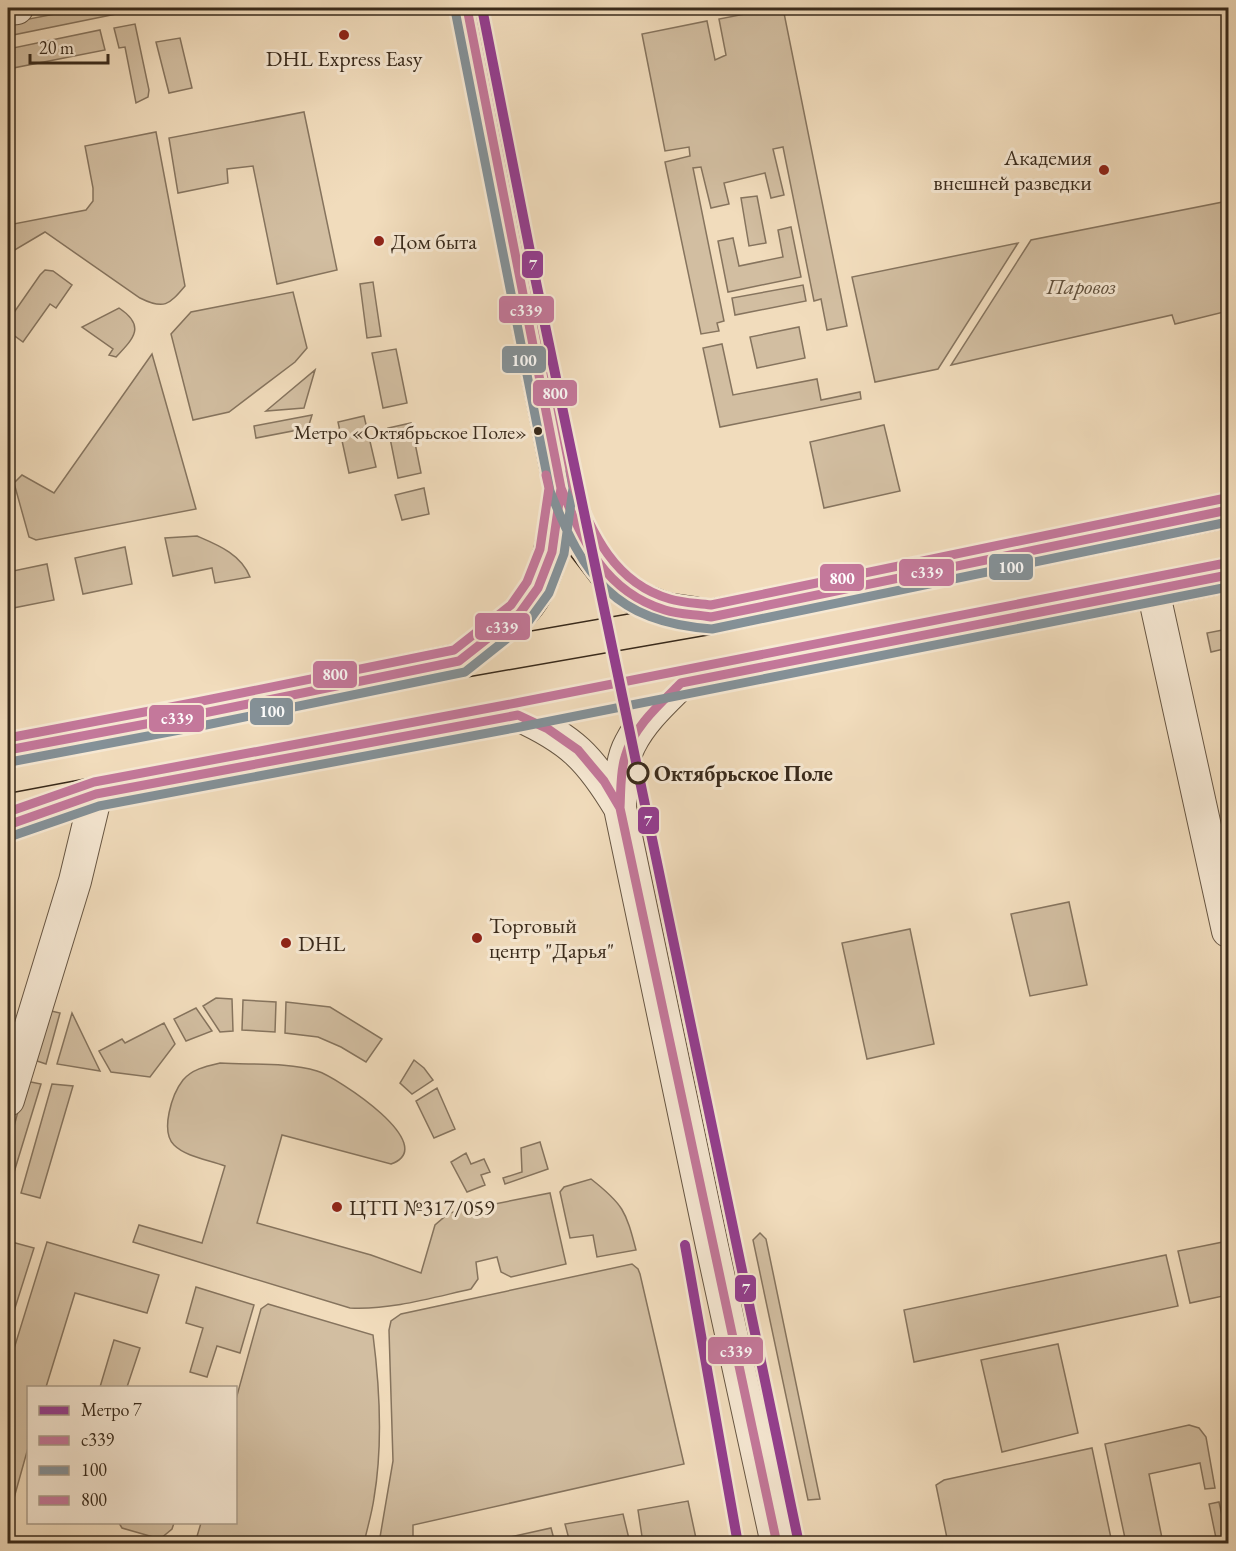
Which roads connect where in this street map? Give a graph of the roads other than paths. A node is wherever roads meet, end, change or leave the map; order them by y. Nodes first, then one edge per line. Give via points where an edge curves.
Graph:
1 (17, 8) edge
2 (467, 8) edge
3 (8, 9) edge
4 (561, 488) junction
5 (1228, 510) edge
6 (1228, 575) edge
7 (1153, 590) junction
8 (711, 616) junction
9 (459, 661) junction
10 (681, 683) junction
11 (518, 715) junction
12 (8, 750) edge
13 (96, 794) junction
14 (620, 808) junction
15 (8, 811) edge
16 (8, 825) edge
17 (1228, 931) edge
18 (8, 1100) edge
19 (777, 1544) edge

1 - 3 street
2 - 4 main road
4 - 8 main road via 585,546 609,577 638,599 666,610
4 - 9 main road via 552,552 538,588 520,613
5 - 8 main road
6 - 7 main road
7 - 10 main road
7 - 17 street
8 - 9 main road
9 - 12 main road
10 - 11 main road
10 - 14 street via 650,715 629,745 621,778
11 - 13 main road
11 - 14 street via 548,729 578,750
13 - 15 main road
13 - 16 street
13 - 18 street via 75,881
14 - 19 street

